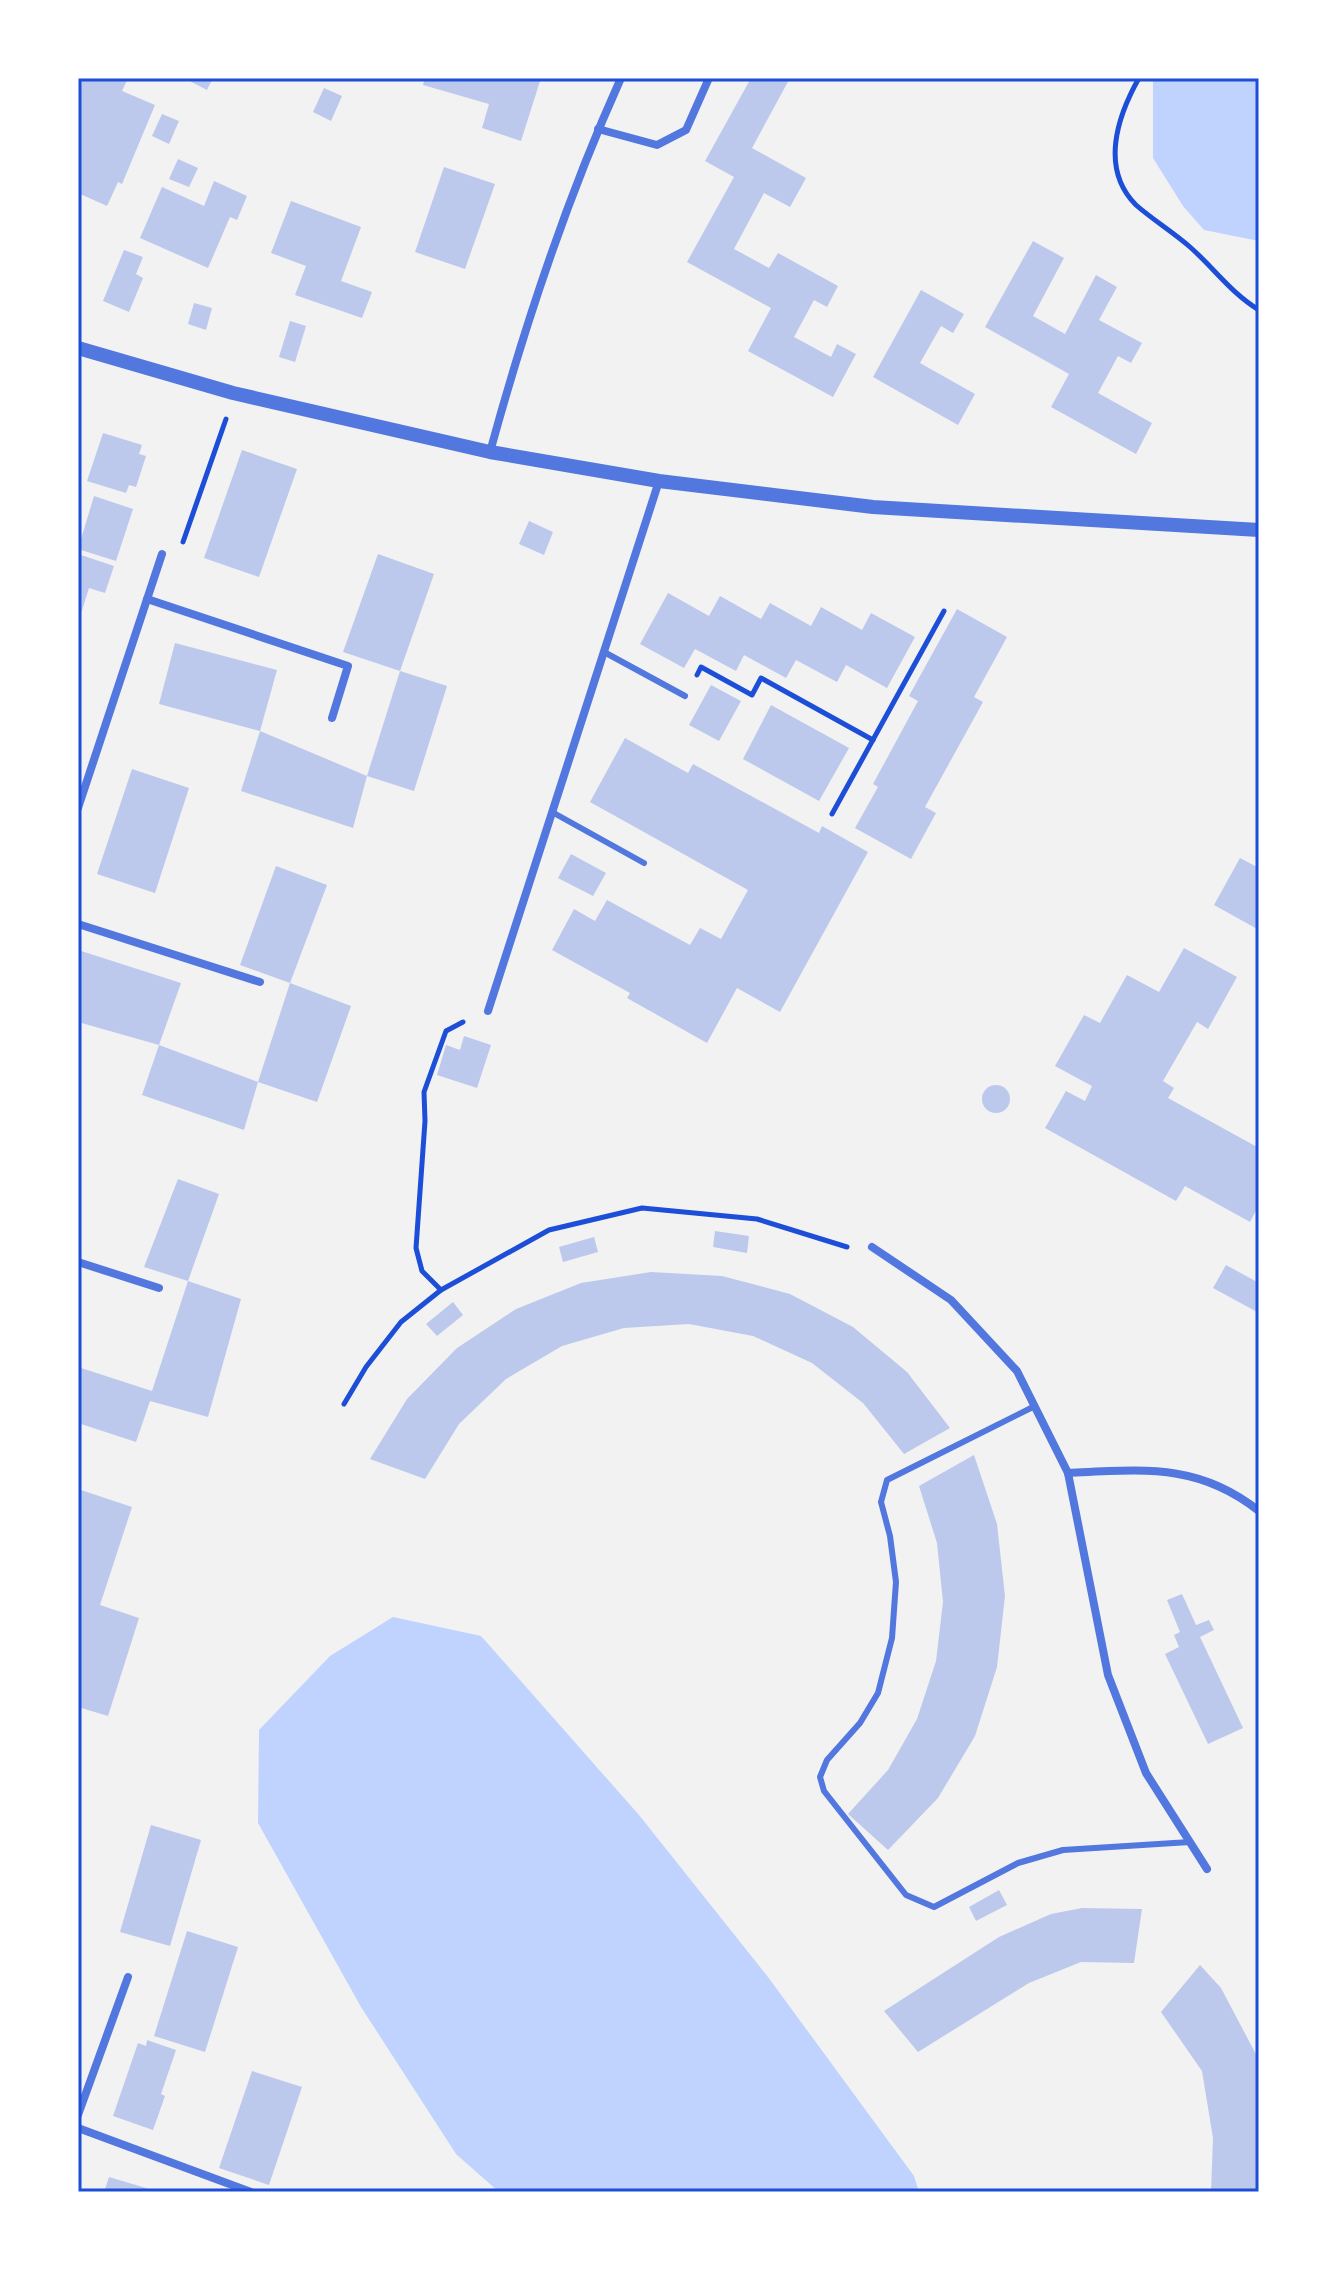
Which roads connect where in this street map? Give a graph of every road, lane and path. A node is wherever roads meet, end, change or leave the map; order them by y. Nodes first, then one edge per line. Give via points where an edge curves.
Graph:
1 (621, 78) edge
2 (709, 78) edge
3 (1139, 78) edge
4 (598, 129) junction
5 (1259, 310) edge
6 (78, 348) edge
7 (233, 393) junction
8 (490, 452) junction
9 (659, 481) junction
10 (1259, 530) edge
11 (162, 554) joint
12 (147, 599) junction
13 (944, 611) dead end
14 (604, 652) junction
15 (685, 696) joint
16 (332, 718) dead end
17 (873, 740) junction
18 (78, 808) edge
19 (552, 812) junction
20 (832, 814) dead end
21 (644, 863) dead end
22 (78, 924) edge
23 (260, 982) dead end
24 (488, 1011) joint
25 (872, 1247) joint
26 (78, 1262) edge
27 (159, 1288) dead end
28 (441, 1290) junction
29 (344, 1404) dead end
30 (1035, 1406) junction
31 (1068, 1473) junction
32 (1259, 1511) edge
33 (1190, 1842) junction
34 (1207, 1869) dead end
35 (128, 1977) dead end
36 (78, 2115) edge
37 (78, 2128) edge
38 (251, 2192) edge

1 - 4 street
2 - 4 street via 686,130 657,145
3 - 5 path via 1116,134 1120,184 1135,203
4 - 8 street via 529,317
6 - 7 street
7 - 8 street
7 - 11 path via 182,545
8 - 9 street
9 - 10 street via 873,507
9 - 14 street
11 - 12 street
12 - 16 street via 348,666
12 - 18 street
13 - 17 path
14 - 15 lane
14 - 19 street
15 - 17 path via 701,667 752,695 761,678
17 - 20 path
19 - 21 lane
19 - 24 street
22 - 23 street
24 - 28 path via 446,1031 424,1092 416,1248 422,1271
25 - 28 path via 848,1247 757,1219 642,1208 549,1230
25 - 30 street via 951,1300 1017,1371
26 - 27 street
28 - 29 path via 401,1322
30 - 31 street
30 - 33 lane via 887,1480 881,1502 896,1582 892,1638 878,1693 827,1760 820,1777 824,1791 906,1895 934,1907 1018,1863 1063,1850
31 - 32 street via 1141,1470 1189,1475 1239,1495
31 - 33 street via 1108,1675 1146,1773
33 - 34 street
35 - 36 street
37 - 38 street

